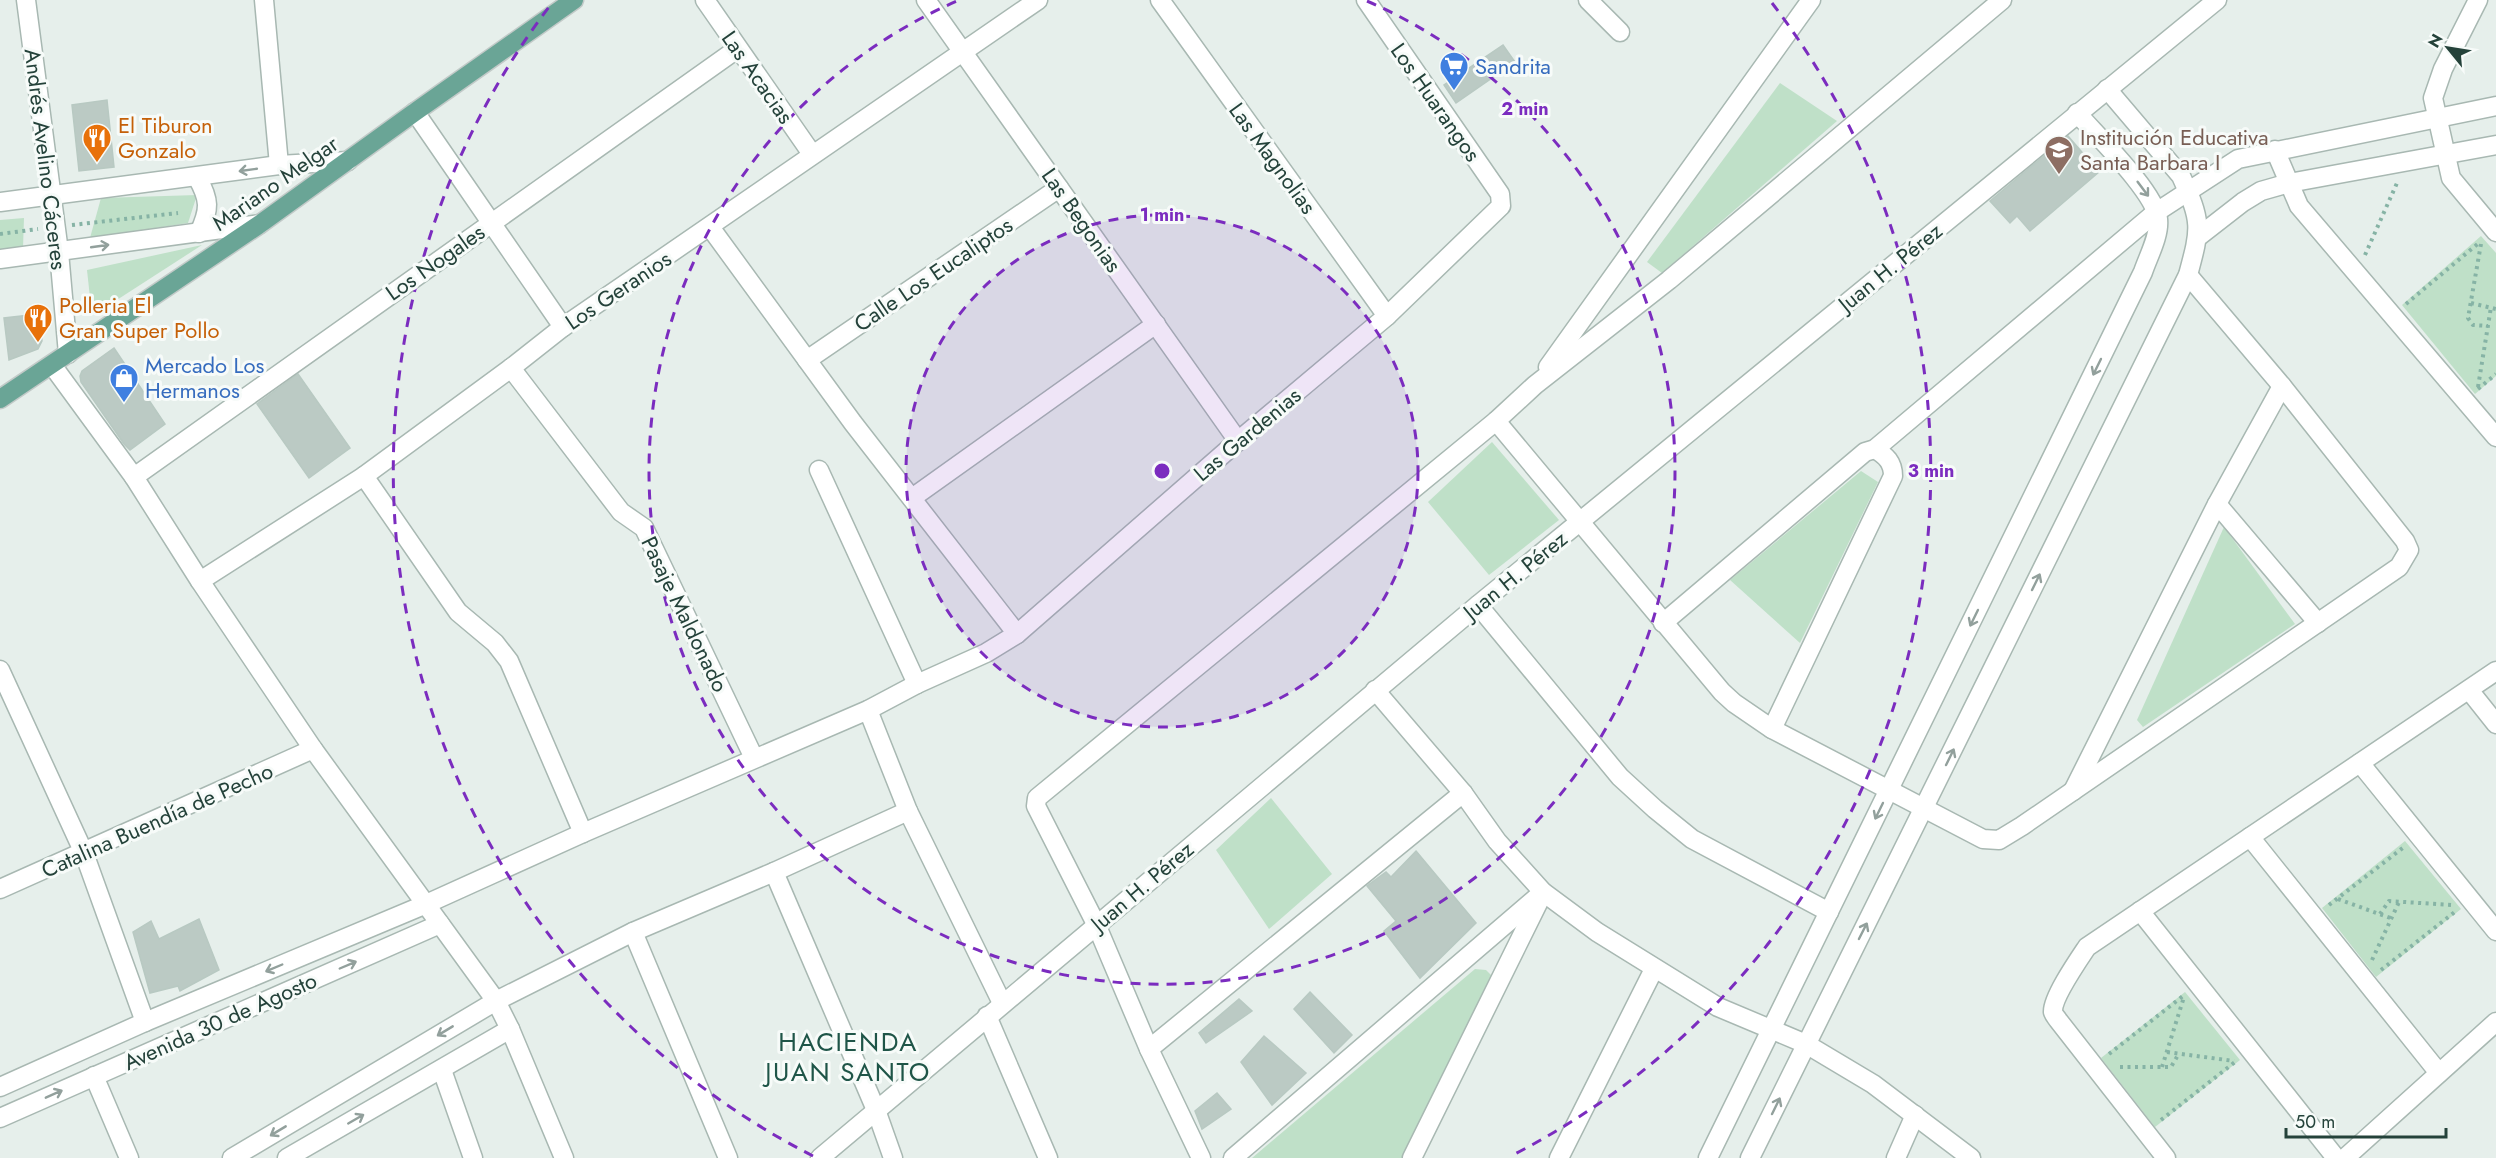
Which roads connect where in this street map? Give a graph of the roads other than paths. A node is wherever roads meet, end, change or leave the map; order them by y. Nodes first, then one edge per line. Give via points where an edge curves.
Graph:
1 (26, 0) edge
2 (264, 0) edge
3 (574, 0) edge
4 (705, 0) edge
5 (926, 0) edge
6 (1038, 0) edge
7 (1160, 0) edge
8 (1366, 0) edge
9 (1588, 0) edge
10 (1810, 0) edge
11 (2002, 0) edge
12 (2217, 0) edge
13 (2478, 0) edge
14 (1620, 32) dead end
15 (737, 49) junction
16 (963, 52) junction
17 (2107, 89) junction
18 (2496, 106) edge
19 (415, 112) junction
20 (2077, 113) junction
21 (2437, 117) junction
22 (2496, 145) edge
23 (2275, 150) junction
24 (812, 154) junction
25 (2445, 155) junction
26 (348, 161) junction
27 (279, 165) junction
28 (197, 177) junction
29 (2289, 183) junction
30 (1059, 188) junction
31 (2189, 192) junction
32 (51, 194) junction
33 (0, 202) edge
34 (1501, 206) joint
35 (2156, 213) junction
36 (490, 223) junction
37 (260, 224) junction
38 (710, 227) junction
39 (2496, 232) edge
40 (199, 233) junction
41 (2199, 237) junction
42 (59, 252) junction
43 (0, 259) edge
44 (2188, 275) junction
45 (1387, 316) junction
46 (1156, 324) junction
47 (563, 327) junction
48 (68, 354) junction
49 (807, 360) junction
50 (52, 365) junction
51 (511, 368) junction
52 (1535, 385) junction
53 (2282, 386) junction
54 (0, 399) edge
55 (1496, 421) junction
56 (2496, 437) edge
57 (1238, 441) junction
58 (1875, 449) junction
59 (819, 470) dead end
60 (364, 476) junction
61 (134, 477) junction
62 (912, 498) junction
63 (2217, 504) junction
64 (1580, 522) junction
65 (200, 581) junction
66 (1478, 605) junction
67 (1663, 622) junction
68 (2318, 623) junction
69 (1017, 634) junction
70 (0, 670) edge
71 (2496, 671) edge
72 (917, 684) junction
73 (4, 690) edge
74 (1376, 690) junction
75 (2469, 690) junction
76 (868, 710) junction
77 (2496, 724) edge
78 (1772, 729) junction
79 (313, 749) junction
80 (754, 758) junction
81 (2360, 763) junction
82 (1889, 790) junction
83 (2072, 792) junction
84 (1463, 793) junction
85 (1924, 808) junction
86 (908, 811) junction
87 (583, 833) junction
88 (2250, 837) junction
89 (84, 853) junction
90 (774, 872) junction
91 (0, 889) edge
92 (1543, 892) junction
93 (424, 904) junction
94 (2140, 911) junction
95 (1829, 912) junction
96 (440, 924) junction
97 (1096, 924) junction
98 (2496, 931) edge
99 (633, 932) junction
100 (1654, 969) junction
101 (495, 1001) junction
102 (1002, 1003) junction
103 (987, 1016) junction
104 (145, 1022) junction
105 (2496, 1022) edge
106 (510, 1029) junction
107 (1772, 1030) junction
108 (1806, 1044) junction
109 (1149, 1049) junction
110 (442, 1070) junction
111 (2439, 1073) junction
112 (94, 1076) junction
113 (0, 1087) edge
114 (876, 1110) junction
115 (1915, 1115) junction
116 (0, 1118) edge
117 (314, 1151) edge
118 (129, 1158) edge
119 (232, 1158) edge
120 (287, 1158) edge
121 (473, 1158) edge
122 (564, 1158) edge
123 (728, 1158) edge
124 (820, 1158) edge
125 (893, 1158) edge
126 (1048, 1158) edge
127 (1201, 1158) edge
128 (1233, 1158) edge
129 (1412, 1158) edge
130 (1559, 1158) edge
131 (1708, 1158) edge
132 (1750, 1158) edge
133 (1896, 1158) edge
134 (1971, 1158) edge
135 (2166, 1158) edge
136 (2336, 1158) edge
137 (2345, 1158) edge

1 - 32 street, Andrés Avelino Cáceres
2 - 27 street
3 - 19 main road, Mariano Melgar
4 - 15 street, Las Acacias
5 - 16 street, Las Begonias
6 - 16 street, Los Geranios
7 - 45 street, Las Magnolias
8 - 34 street, Los Huarangos via 1500,194
9 - 14 street
10 - 52 street
11 - 52 street via 1669,280
12 - 17 street, Juan H. Pérez
13 - 21 street via 2443,69 2433,98
15 - 24 street, Las Acacias
15 - 36 street, Los Nogales
16 - 24 street, Los Geranios
16 - 30 street, Las Begonias
17 - 20 street, Juan H. Pérez
17 - 31 street via 2181,176
18 - 21 street
19 - 26 main road, Mariano Melgar
19 - 36 street
20 -> 35 street via 2147,193
20 - 64 street, Juan H. Pérez
21 - 23 street
21 - 25 street
22 - 25 street
23 - 29 street
23 - 31 street via 2238,159
24 - 38 street, Los Geranios
25 - 29 street
25 - 39 street via 2451,177
26 - 27 street
26 - 37 main road, Mariano Melgar
27 -> 28 street
28 - 32 street
28 - 40 street via 208,210
29 - 41 street via 2261,191
29 - 56 street via 2300,206
30 - 46 street, Las Begonias
30 - 49 street, Calle Los Eucaliptos
31 - 35 street
31 - 41 street via 2197,212
32 - 33 street
32 - 42 street, Andrés Avelino Cáceres
34 - 45 street, Las Gardenias
35 - 58 street
35 -> 82 street via 2155,239 2143,272
36 - 47 street
36 - 61 street, Los Nogales
37 - 40 street
37 - 48 main road, Mariano Melgar
38 - 47 street, Los Geranios
38 - 49 street
42 -> 40 street
41 - 44 street
42 - 43 street
42 - 48 street, Andrés Avelino Cáceres
44 - 53 street
85 -> 44 street
45 - 57 street, Las Gardenias
46 - 57 street, Las Begonias
46 - 62 street
47 - 51 street, Los Geranios
48 - 50 main road, Mariano Melgar
49 - 62 street
50 - 54 main road, Mariano Melgar
50 - 61 street
51 - 60 street, Los Geranios
51 - 80 street, Pasaje Maldonado via 621,512 644,528
52 - 55 street
53 - 63 street
53 - 68 street via 2409,550 2399,567
55 - 64 street
55 - 97 street via 1037,798 1036,806
57 - 69 street, Las Gardenias
58 - 67 street via 1865,452
58 - 78 street via 1893,466 1893,476
59 - 72 street
60 - 65 street, Los Geranios
60 - 87 street via 458,612 495,643 509,661
61 - 65 street
62 - 69 street
63 - 68 street
63 - 83 street
64 - 66 street, Juan H. Pérez
64 - 67 street
65 - 79 street
66 - 74 street, Juan H. Pérez
66 - 95 street via 1620,777 1655,809 1692,839
67 - 78 street via 1722,692
68 - 83 street
69 - 72 street, Las Gardenias via 986,653
70 - 73 street
71 - 75 street
72 - 76 street, Las Gardenias
73 - 89 street
74 - 84 street
74 - 97 street, Juan H. Pérez
75 - 77 street
75 - 81 street
76 - 80 street, Las Gardenias
76 - 86 street
78 - 82 street
79 - 89 street, Catalina Buendía de Pecho
79 - 93 street
80 - 87 street, Avenida 30 de Agosto
81 - 88 street
81 - 98 street
82 - 85 street
82 -> 95 street
83 - 85 street via 1999,840 1983,838
84 - 92 street via 1497,841
84 - 109 street
108 -> 85 street
86 - 90 street
86 - 102 street
87 - 93 street, Avenida 30 de Agosto
88 - 94 street
88 - 111 street
89 - 91 street, Catalina Buendía de Pecho
89 - 104 street
90 - 99 street
90 - 114 street
92 - 100 street
92 - 128 street
92 - 129 street
93 - 96 street
93 -> 104 street, Avenida 30 de Agosto
94 - 135 street via 2087,947 2069,973 2053,1012
94 - 136 street
95 - 107 street
96 - 101 street
112 -> 96 street, Avenida 30 de Agosto
97 - 102 street, Juan H. Pérez
97 - 109 street
99 - 101 street
99 - 123 street
100 - 107 street via 1718,1007
100 - 130 street
101 - 106 street
101 -> 119 street
102 - 103 street, Juan H. Pérez
103 - 114 street, Juan H. Pérez
103 - 126 street
104 - 113 street, Avenida 30 de Agosto
105 - 111 street
106 - 110 street
106 - 122 street
107 - 108 street
107 - 131 street
108 - 115 street
132 -> 108 street
109 - 127 street
117 -> 110 street
110 - 121 street
111 - 137 street
116 -> 112 street, Avenida 30 de Agosto
112 - 118 street
114 - 124 street, Juan H. Pérez
114 - 125 street
115 - 133 street
115 - 134 street
117 - 120 street

